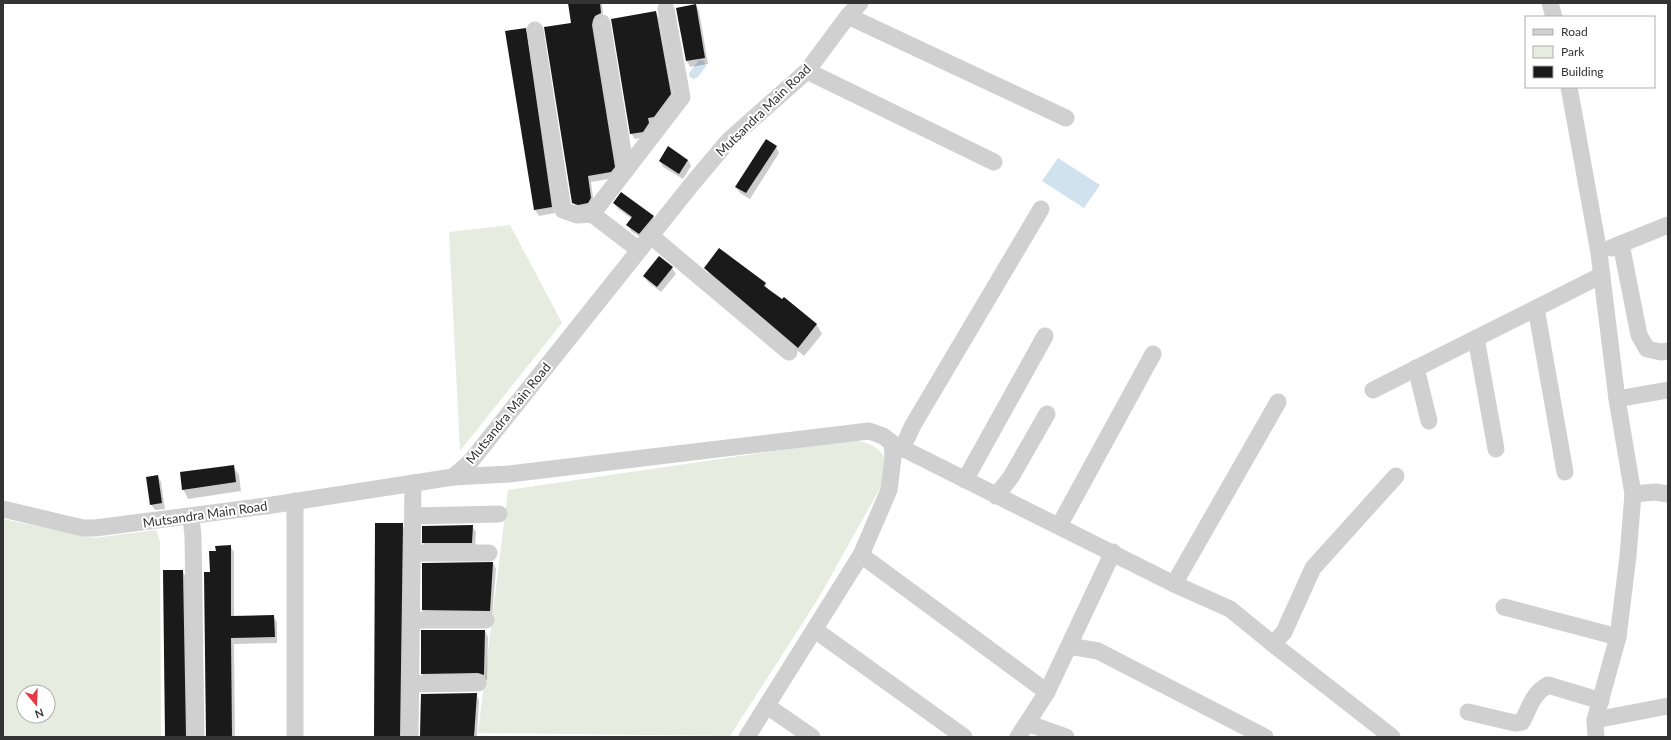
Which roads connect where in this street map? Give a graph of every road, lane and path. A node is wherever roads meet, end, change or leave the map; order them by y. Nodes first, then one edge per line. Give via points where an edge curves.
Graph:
1 (860, 3) edge
2 (1550, 3) edge
3 (666, 9) dead end
4 (848, 16) junction
5 (1554, 16) edge
6 (602, 23) dead end
7 (535, 30) dead end
8 (807, 71) junction
9 (1569, 88) edge
10 (1066, 118) dead end
11 (994, 162) dead end
12 (626, 170) junction
13 (1041, 209) dead end
14 (592, 214) junction
15 (1668, 225) edge
16 (651, 236) junction
17 (1621, 244) junction
18 (639, 250) junction
19 (1599, 253) junction
20 (1602, 275) junction
21 (1536, 308) junction
22 (1045, 336) dead end
23 (1476, 338) junction
24 (1668, 351) edge
25 (789, 352) dead end
26 (1153, 354) dead end
27 (1416, 368) junction
28 (1373, 390) dead end
29 (1668, 390) edge
30 (1617, 399) junction
31 (1278, 402) dead end
32 (1047, 414) dead end
33 (1429, 421) dead end
34 (897, 446) junction
35 (1496, 449) dead end
36 (1565, 472) dead end
37 (1396, 476) dead end
38 (453, 477) junction
39 (965, 480) junction
40 (413, 483) junction
41 (1633, 494) junction
42 (1668, 494) edge
43 (996, 496) junction
44 (295, 501) junction
45 (3, 509) edge
46 (499, 514) dead end
47 (413, 516) junction
48 (191, 517) junction
49 (1058, 526) junction
50 (1113, 552) junction
51 (412, 553) junction
52 (489, 553) dead end
53 (861, 555) junction
54 (1174, 584) junction
55 (1504, 607) dead end
56 (411, 620) junction
57 (486, 620) dead end
58 (815, 630) junction
59 (1618, 638) junction
60 (1273, 644) junction
61 (1069, 646) junction
62 (478, 683) dead end
63 (410, 684) junction
64 (1047, 692) junction
65 (1601, 701) junction
66 (767, 706) junction
67 (1668, 706) edge
68 (1468, 712) dead end
69 (1595, 720) junction
70 (1022, 730) edge
71 (196, 737) edge
72 (295, 737) edge
73 (410, 737) edge
74 (747, 737) edge
75 (812, 737) edge
76 (964, 737) edge
77 (1066, 737) edge
78 (1265, 737) edge
79 (1392, 737) edge
80 (1596, 737) edge

1 - 4 street, Mutsandra Main Road
2 - 5 street
3 - 12 street via 682,97
4 - 8 street, Mutsandra Main Road
4 - 10 street
6 - 12 street
7 - 14 street via 563,210 577,215
8 - 11 street
8 - 16 street, Mutsandra Main Road via 729,140
9 - 19 street
12 - 14 street
13 - 34 street via 913,425
14 - 18 street
15 - 17 street
16 - 18 street, Mutsandra Main Road
16 - 25 street
17 - 19 street
17 - 24 street via 1639,335 1647,349
18 - 38 street, Mutsandra Main Road via 471,461
19 - 20 street
20 - 21 street
20 - 30 street
21 - 23 street
21 - 36 street
22 - 39 street
23 - 27 street
23 - 35 street
26 - 49 street
27 - 28 street
27 - 33 street
29 - 30 street
30 - 41 street
31 - 54 street
32 - 43 street via 1011,477
34 - 38 street via 883,436 869,431 509,474
34 - 39 street
34 - 53 street via 889,490
37 - 60 street via 1313,568 1284,632
38 - 40 street, Mutsandra Main Road
39 - 43 street
40 - 44 street, Mutsandra Main Road
40 - 47 street
41 - 42 street
41 - 59 street
43 - 49 street
44 - 48 street, Mutsandra Main Road
44 - 72 street
45 - 48 street, Mutsandra Main Road via 83,528
46 - 47 street
47 - 51 street
48 - 71 street
49 - 50 street
50 - 54 street
50 - 61 street
51 - 52 street
51 - 56 street
53 - 58 street
53 - 64 street
54 - 60 street via 1230,609
55 - 59 street
56 - 57 street
56 - 63 street
58 - 66 street
58 - 76 street
59 - 65 street
60 - 79 street
61 - 64 street
61 - 78 street via 1098,652
62 - 63 street
63 - 73 street
64 - 70 street
65 - 68 street via 1548,685 1539,690 1522,722 1514,723
65 - 69 street
66 - 74 street
66 - 75 street
67 - 69 street
69 - 80 street
70 - 77 street

